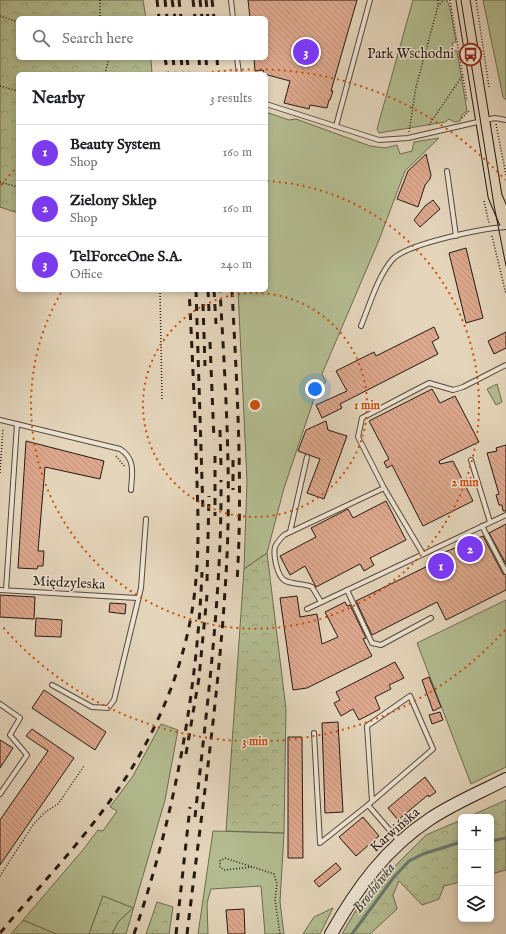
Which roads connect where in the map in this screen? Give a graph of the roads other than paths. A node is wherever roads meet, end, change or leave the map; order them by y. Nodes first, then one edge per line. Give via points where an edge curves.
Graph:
1 (231, 0) edge
2 (370, 0) edge
3 (463, 0) edge
4 (233, 16) edge
5 (237, 60) edge
6 (239, 72) edge
7 (268, 105) edge
8 (506, 120) edge
9 (483, 121) junction
10 (336, 126) junction
11 (447, 171) dead end
12 (506, 222) edge
13 (506, 227) edge
14 (456, 236) junction
15 (361, 326) dead end
16 (506, 367) edge
17 (0, 420) edge
18 (18, 424) junction
19 (307, 457) dead end
20 (471, 460) dead end
21 (384, 488) junction
22 (131, 490) dead end
23 (506, 515) edge
24 (146, 519) dead end
25 (490, 522) junction
26 (482, 526) junction
27 (290, 532) junction
28 (423, 554) junction
29 (506, 572) edge
30 (0, 590) edge
31 (6, 590) junction
32 (347, 590) junction
33 (137, 598) junction
34 (321, 602) junction
35 (307, 609) dead end
36 (431, 618) dead end
37 (52, 685) dead end
38 (0, 704) edge
39 (314, 732) dead end
40 (506, 779) edge
41 (0, 794) edge
42 (370, 803) junction
43 (400, 842) junction
44 (331, 934) edge

1 - 4 lane
2 - 10 lane
3 - 9 main road
5 - 6 lane
7 - 10 lane
8 - 9 lane
9 - 10 lane via 408,138 379,140
9 - 12 main road via 495,196
11 - 14 lane
13 - 14 lane
14 - 15 lane via 408,249 393,259 380,280
16 - 21 lane via 453,390 429,383 362,418 358,437
17 - 18 lane
18 - 22 lane via 126,452 132,460
18 - 31 lane
19 - 27 lane
20 - 25 lane
21 - 27 lane
21 - 28 lane
23 - 25 lane
24 - 33 lane via 143,573
25 - 26 lane
26 - 28 lane
26 - 29 lane
27 - 34 lane via 278,541 275,548 280,574 285,580 312,587
28 - 32 lane
30 - 31 lane, Międzyleska
31 - 33 lane, Międzyleska
32 - 34 lane
32 - 36 lane via 372,643 381,646
33 - 37 lane via 117,693 110,707 92,707
34 - 35 lane
38 - 41 lane via 20,718 10,734 27,754
39 - 42 lane via 320,843
40 - 43 street, Karwińska via 449,807
42 - 42 lane via 433,749 410,696 367,726
42 - 43 lane
43 - 44 street, Karwińska via 359,887

